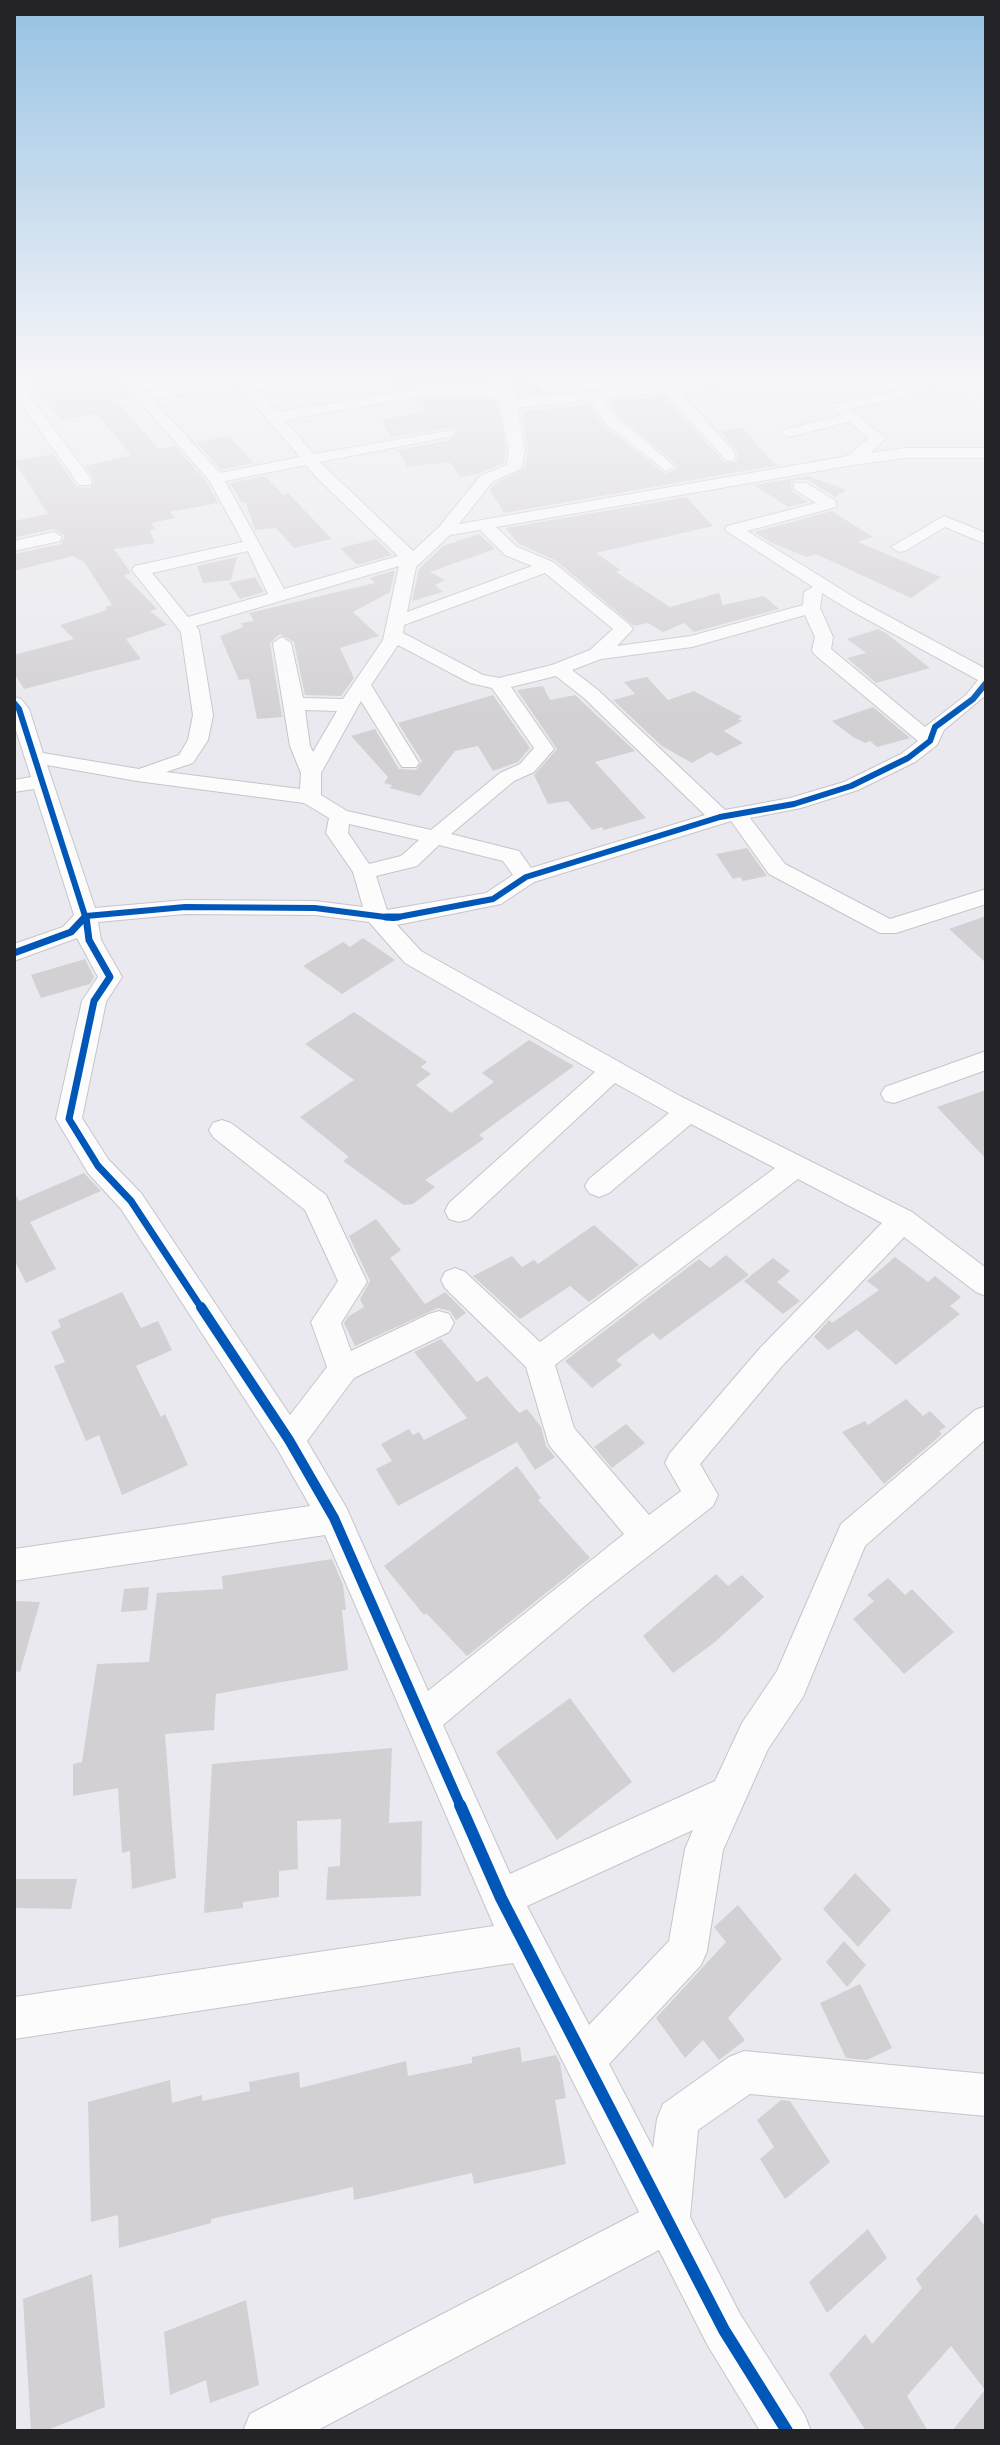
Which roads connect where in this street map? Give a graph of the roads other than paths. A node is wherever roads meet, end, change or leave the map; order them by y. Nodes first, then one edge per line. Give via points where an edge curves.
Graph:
1 (223, 491) edge
2 (344, 491) edge
3 (476, 491) edge
4 (673, 491) edge
5 (808, 491) edge
6 (483, 524) junction
7 (445, 531) junction
8 (54, 537) dead end
9 (986, 539) edge
10 (253, 545) junction
11 (14, 546) edge
12 (899, 547) dead end
13 (128, 551) dead end
14 (414, 556) junction
15 (547, 566) junction
16 (141, 570) junction
17 (814, 581) junction
18 (279, 598) junction
19 (811, 608) junction
20 (183, 624) junction
21 (394, 628) junction
22 (282, 643) dead end
23 (597, 654) junction
24 (559, 669) junction
25 (986, 680) edge
26 (499, 684) junction
27 (361, 685) junction
28 (14, 703) edge
29 (295, 704) junction
30 (350, 705) junction
31 (986, 710) edge
32 (932, 734) junction
33 (34, 757) junction
34 (409, 763) dead end
35 (311, 773) junction
36 (137, 775) junction
37 (42, 781) junction
38 (14, 786) edge
39 (310, 797) junction
40 (340, 816) junction
41 (728, 816) junction
42 (435, 837) junction
43 (364, 872) junction
44 (526, 877) junction
45 (986, 896) edge
46 (86, 916) junction
47 (378, 918) junction
48 (14, 953) edge
49 (986, 1060) edge
50 (612, 1071) junction
51 (894, 1094) dead end
52 (688, 1112) junction
53 (222, 1130) dead end
54 (795, 1167) junction
55 (599, 1186) dead end
56 (459, 1211) dead end
57 (902, 1220) junction
58 (455, 1280) dead end
59 (986, 1284) edge
60 (439, 1323) dead end
61 (539, 1360) junction
62 (343, 1369) junction
63 (986, 1420) edge
64 (289, 1440) junction
65 (334, 1518) junction
66 (647, 1537) junction
67 (14, 1565) edge
68 (422, 1719) junction
69 (727, 1795) junction
70 (501, 1898) junction
71 (523, 1942) junction
72 (14, 2018) edge
73 (585, 2059) junction
74 (986, 2095) edge
75 (667, 2221) junction
76 (267, 2431) edge
77 (787, 2431) edge

1 - 10 street
2 - 14 street
3 - 7 street
4 - 6 street
5 - 17 street via 830,504 733,530
6 - 7 street
6 - 15 street via 511,551
7 - 14 street
8 - 11 street
9 - 12 street via 944,521
10 - 16 street
10 - 18 street
13 - 16 street
14 - 18 street
14 - 21 street
15 - 21 street
15 - 23 street via 624,629
16 - 20 street
17 - 19 street
17 - 25 street
18 - 20 street
19 - 23 street via 692,641
19 - 32 street via 824,637 821,650
20 - 36 street via 190,631 199,676 203,715 198,740 186,759
21 - 26 street via 477,679
21 - 27 street
22 - 29 street
23 - 24 street
24 - 26 street
24 - 41 street
25 - 32 street via 973,699
26 - 42 street via 544,749 527,768 507,777
27 - 30 street
27 - 34 street
28 - 33 street
29 - 30 street
29 - 35 street via 300,746
30 - 35 street
31 - 32 street
32 - 41 street via 908,758 851,786
33 - 36 street
33 - 37 street
35 - 39 street
36 - 39 street
37 - 38 street
37 - 46 street
39 - 40 street
40 - 42 street
40 - 43 street via 337,833
41 - 44 street
41 - 45 street via 777,869 888,928
42 - 43 street via 409,861
42 - 44 street via 511,856
43 - 47 street
44 - 47 street via 493,899
46 - 47 street via 185,907 315,908
46 - 48 street via 71,932
46 - 64 street via 89,940 110,977 94,1001 69,1119 98,1166 131,1201
47 - 50 street via 413,957
49 - 51 street
50 - 52 street
50 - 56 street
52 - 54 street
52 - 55 street
53 - 62 street via 316,1203 353,1282 326,1322
54 - 57 street
54 - 61 street
57 - 59 street
57 - 66 street via 771,1357 681,1463 702,1495
58 - 61 street
60 - 62 street
61 - 66 street via 560,1435
62 - 64 street
63 - 69 street via 853,1535 790,1684 755,1736
64 - 65 street
65 - 67 street
65 - 68 street
66 - 68 street
68 - 70 street
69 - 70 street
69 - 73 street via 704,1849 687,1951
70 - 71 street
71 - 72 street
71 - 73 street
73 - 75 street
74 - 75 street via 744,2072 678,2119
75 - 76 street
75 - 77 street via 724,2330

